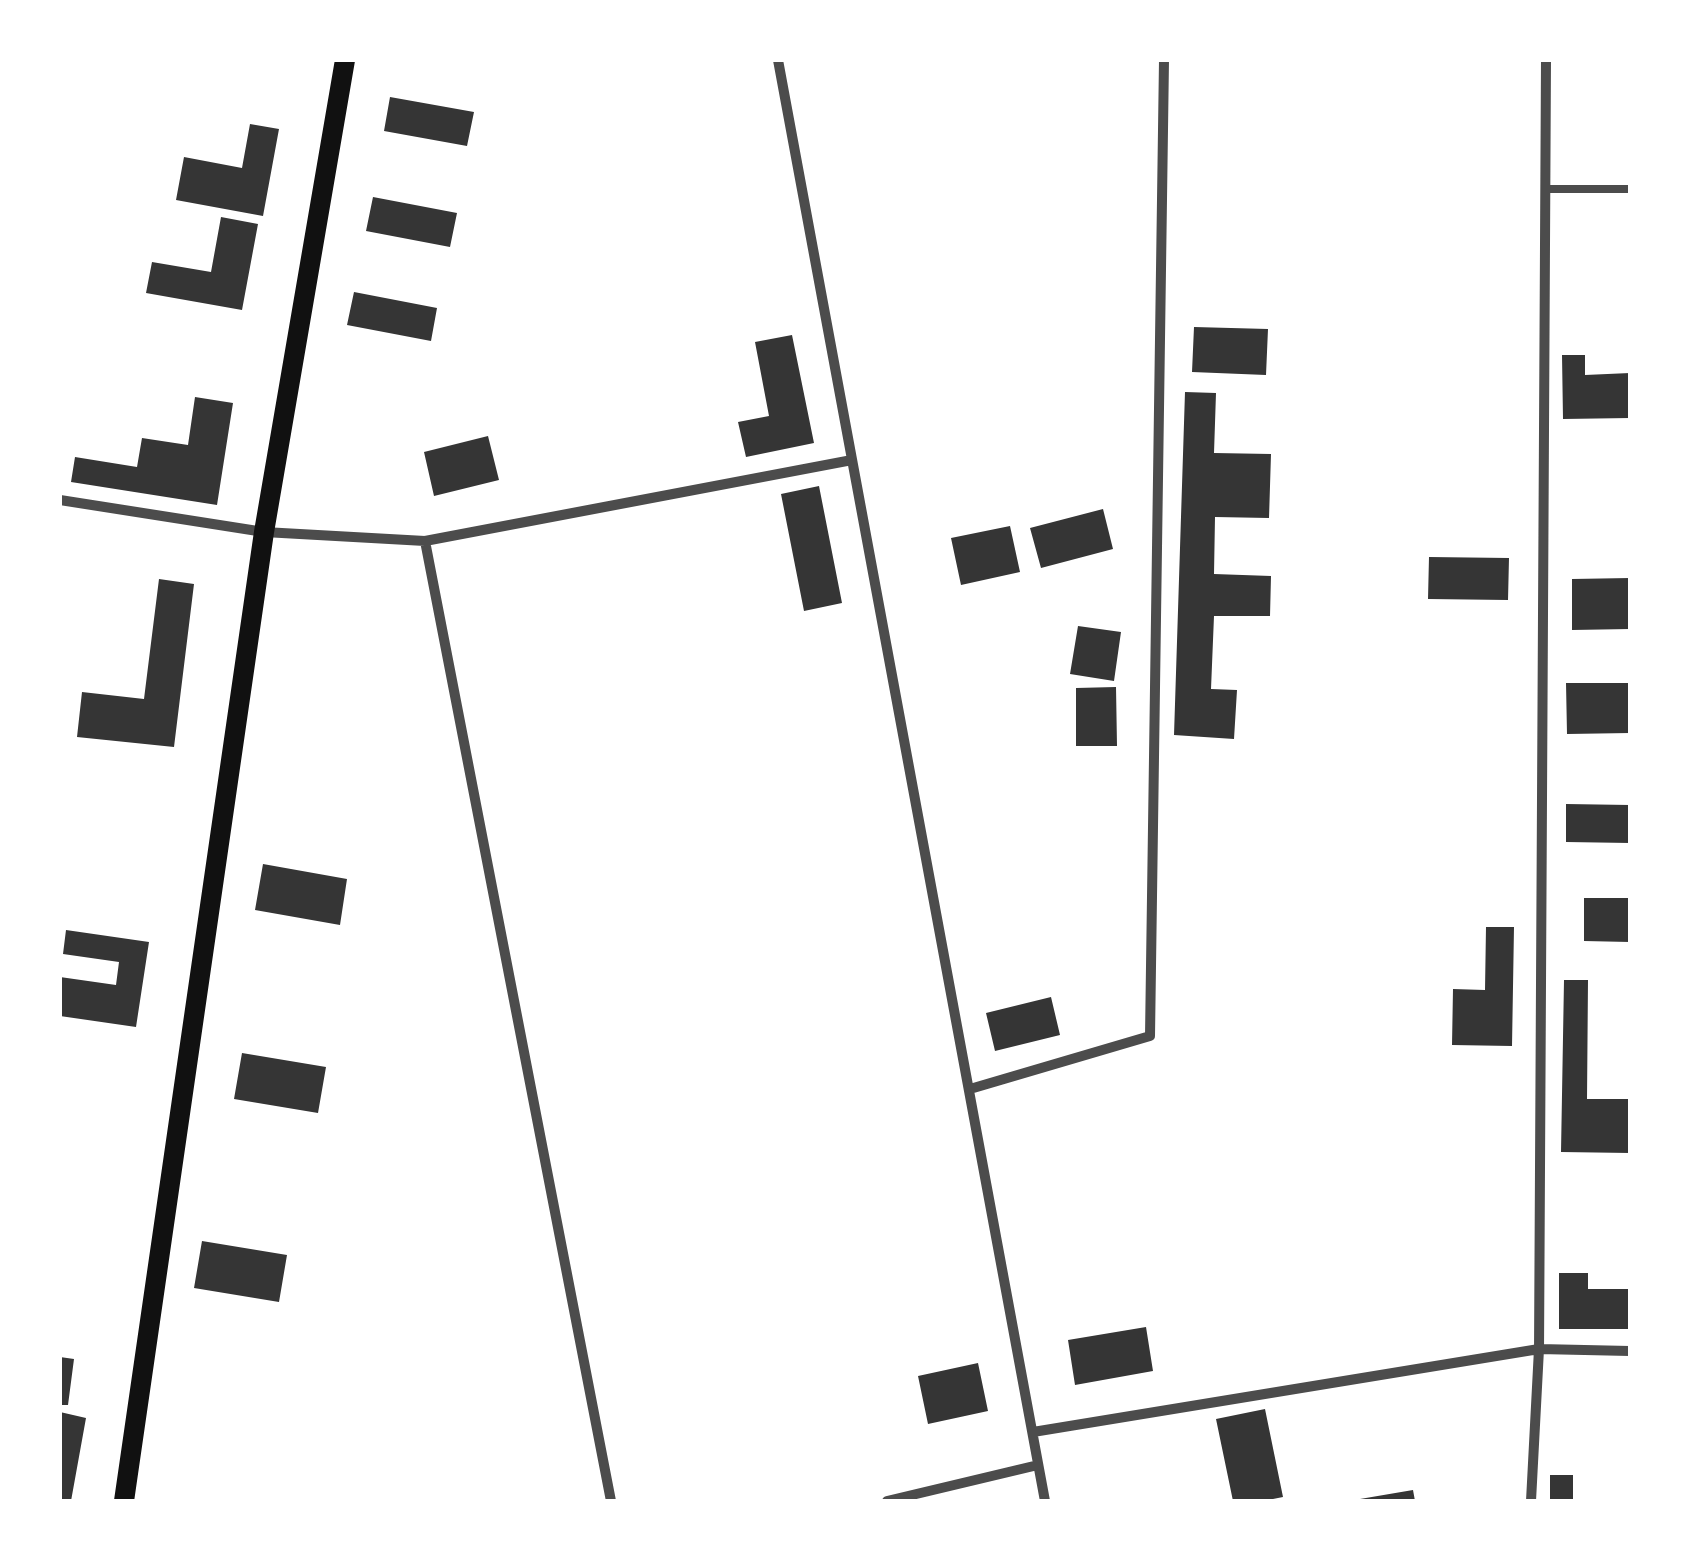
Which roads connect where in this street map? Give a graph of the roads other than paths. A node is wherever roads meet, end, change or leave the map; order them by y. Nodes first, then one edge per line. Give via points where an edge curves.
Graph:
1 (345, 60) edge
2 (778, 60) edge
3 (1164, 60) edge
4 (1546, 60) edge
5 (1545, 189) junction
6 (1630, 189) edge
7 (852, 460) junction
8 (60, 500) edge
9 (264, 532) junction
10 (425, 541) junction
11 (970, 1090) junction
12 (1539, 1349) junction
13 (1630, 1350) edge
14 (1032, 1432) junction
15 (1038, 1465) junction
16 (124, 1501) edge
17 (610, 1501) edge
18 (887, 1501) edge
19 (1045, 1501) edge
20 (1531, 1501) edge

1 - 9 main road
2 - 7 street
3 - 11 street via 1150,1036
4 - 5 street
5 - 6 lane
5 - 12 street
7 - 10 street
7 - 11 street
8 - 9 street
9 - 10 street
9 - 16 main road
10 - 17 street
11 - 14 street
12 - 13 street
12 - 14 street
12 - 20 street
14 - 15 street
15 - 18 street
15 - 19 street

